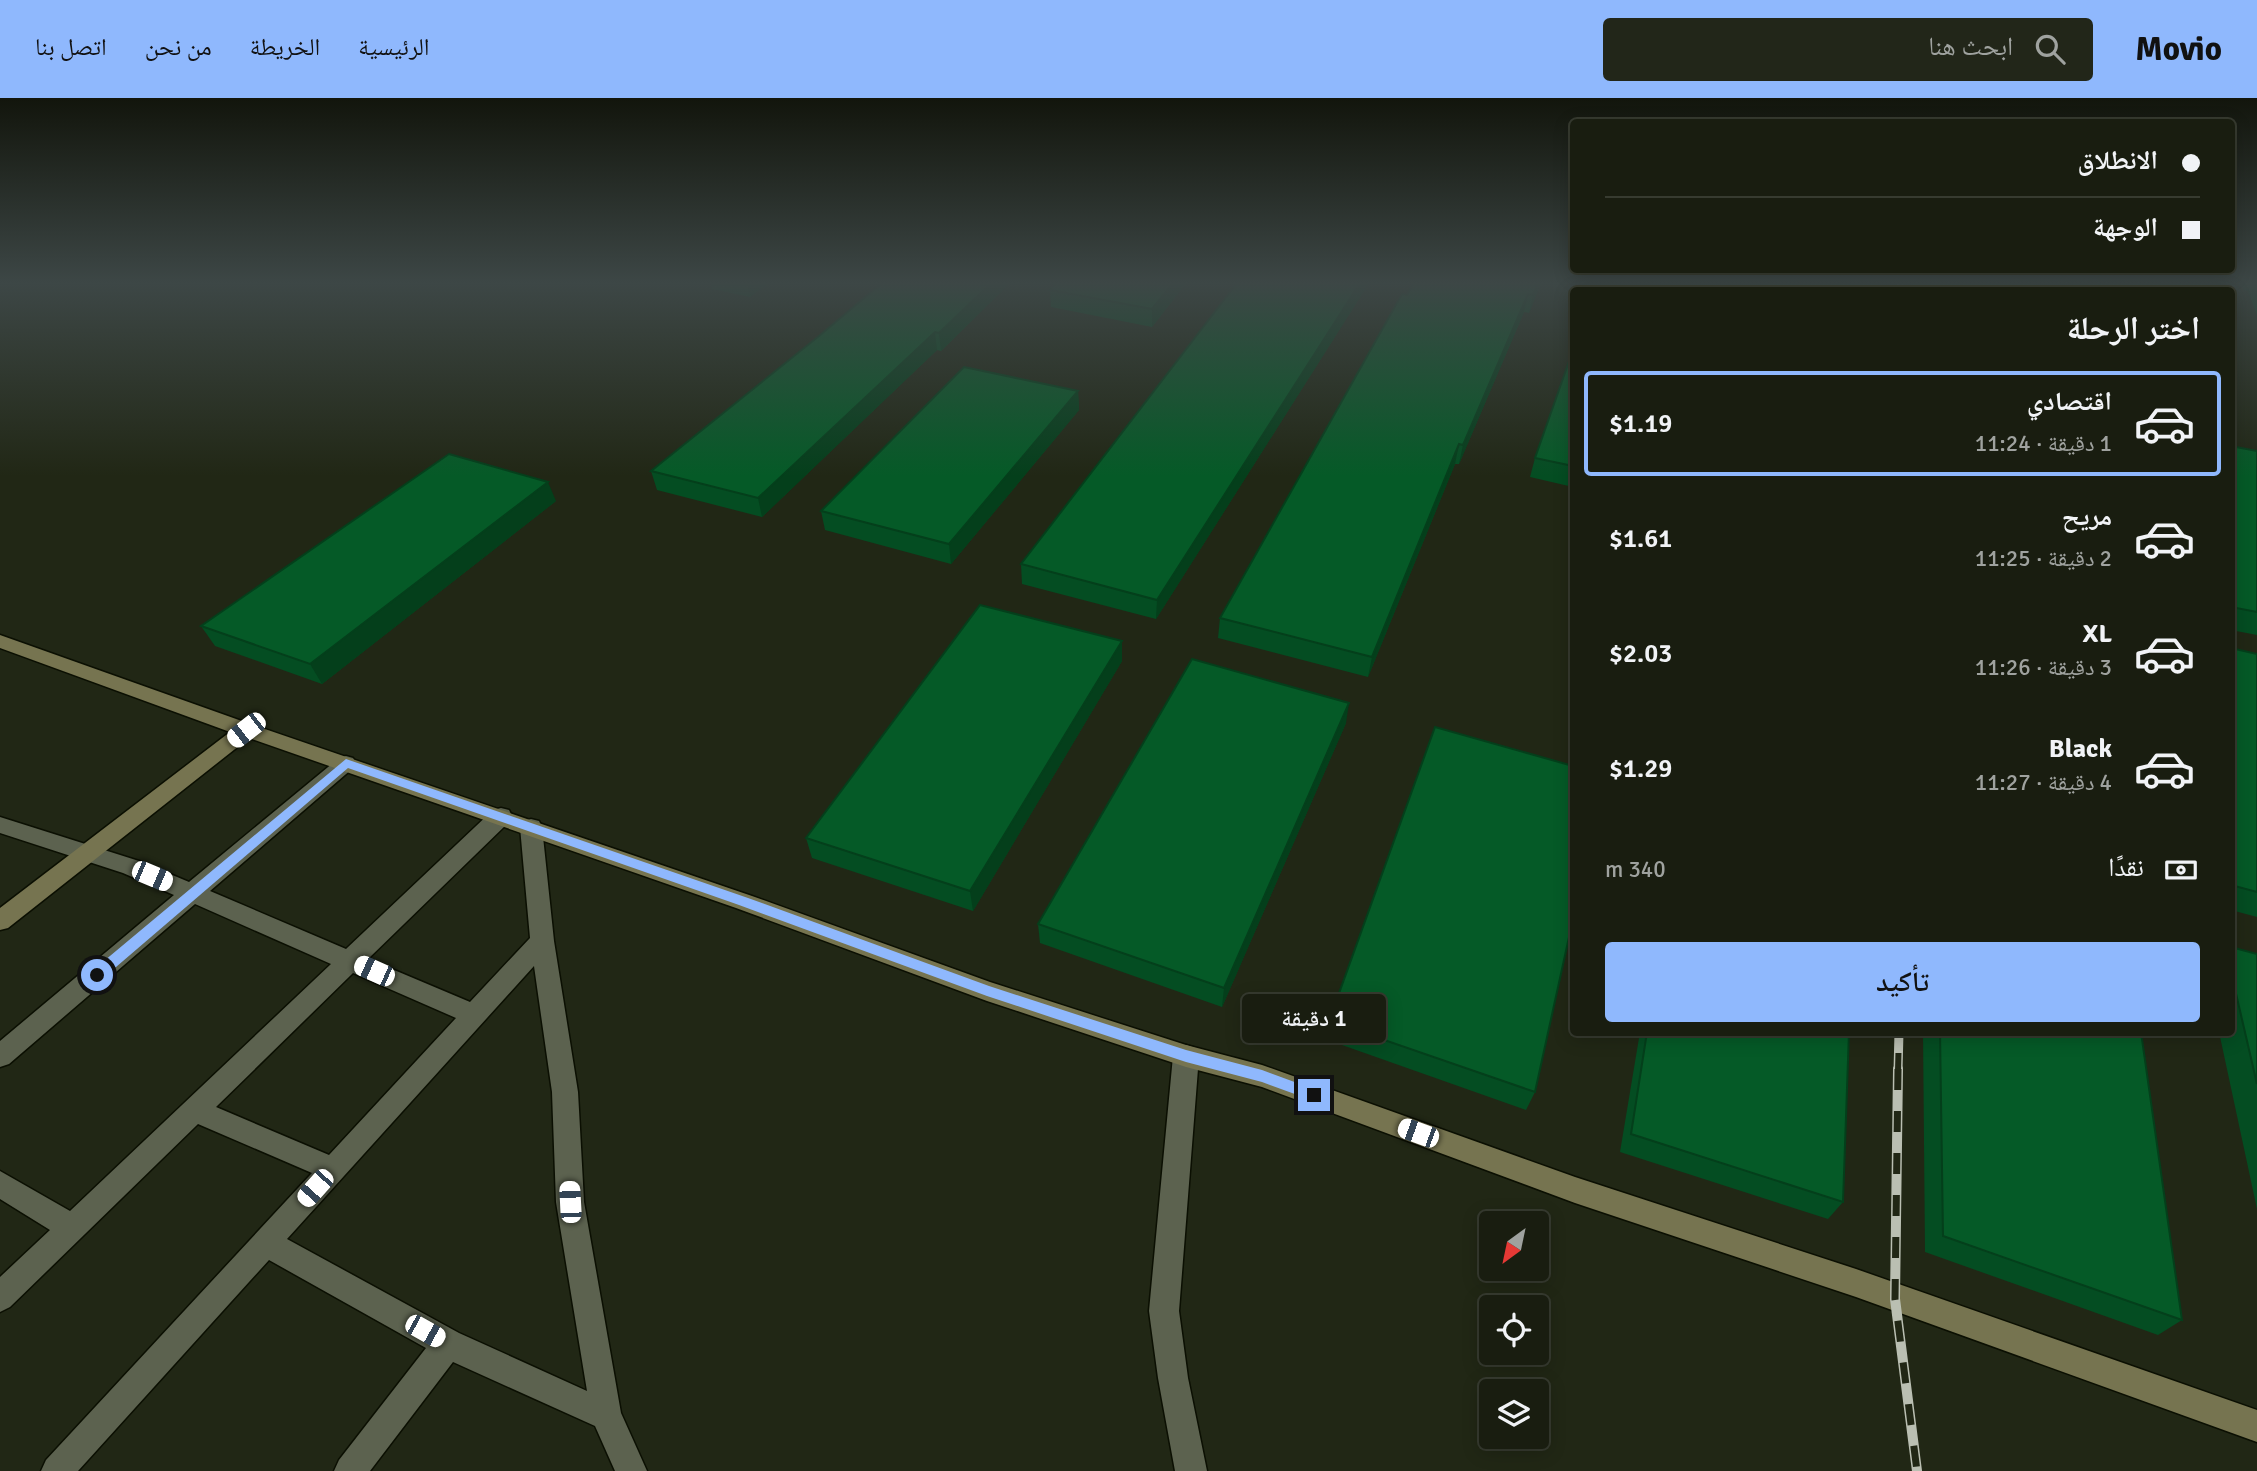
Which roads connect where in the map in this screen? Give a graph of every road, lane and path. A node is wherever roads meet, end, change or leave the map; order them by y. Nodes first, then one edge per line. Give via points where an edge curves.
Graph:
1 (0, 641) edge
2 (246, 730) junction
3 (346, 763) junction
4 (501, 816) junction
5 (0, 825) edge
6 (531, 827) junction
7 (86, 853) junction
8 (194, 894) junction
9 (0, 921) edge
10 (542, 941) junction
11 (350, 960) junction
12 (474, 1015) junction
13 (0, 1056) edge
14 (1186, 1056) junction
15 (194, 1110) junction
16 (332, 1169) junction
17 (0, 1184) edge
18 (72, 1228) junction
19 (265, 1242) junction
20 (0, 1297) edge
21 (447, 1344) junction
22 (606, 1415) junction
23 (2257, 1426) edge
24 (57, 1471) edge
25 (350, 1471) edge
26 (631, 1471) edge
27 (1191, 1471) edge

1 - 2 street
2 - 3 street
2 - 7 street
3 - 4 street
3 - 8 street
4 - 6 street
4 - 11 street
5 - 7 street
6 - 10 street
6 - 14 street via 987,991
7 - 8 street
7 - 9 street
8 - 11 street
8 - 13 street
10 - 12 street
10 - 22 street via 565,1092 570,1202
11 - 12 street
11 - 15 street
12 - 16 street
14 - 23 street via 1262,1076 1575,1190 1856,1283
14 - 27 street via 1164,1311
15 - 16 street
15 - 18 street
16 - 19 street
17 - 18 street
18 - 20 street
19 - 21 street
19 - 24 street
21 - 22 street
21 - 25 street
22 - 26 street

